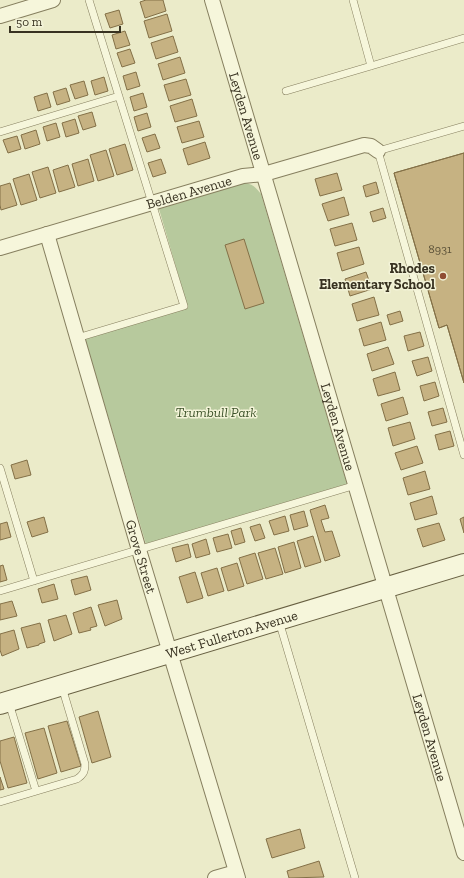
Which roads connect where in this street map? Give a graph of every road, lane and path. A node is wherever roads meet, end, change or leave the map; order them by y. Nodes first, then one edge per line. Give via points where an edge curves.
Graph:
1 (53, 0) edge
2 (89, 0) edge
3 (212, 0) edge
4 (353, 0) edge
5 (0, 16) edge
6 (464, 38) edge
7 (371, 66) junction
8 (286, 92) dead end
9 (119, 96) junction
10 (464, 126) edge
11 (0, 132) edge
12 (378, 152) junction
13 (264, 174) junction
14 (152, 202) junction
15 (47, 234) junction
16 (0, 248) edge
17 (77, 338) junction
18 (464, 455) edge
19 (0, 468) edge
20 (356, 485) junction
21 (139, 550) junction
22 (464, 564) edge
23 (34, 581) junction
24 (386, 588) junction
25 (0, 591) edge
26 (279, 620) junction
27 (170, 653) junction
28 (61, 686) junction
29 (4, 703) edge
30 (36, 791) junction
31 (0, 802) edge
32 (464, 853) edge
33 (237, 875) edge
34 (215, 878) edge
35 (355, 878) edge

1 - 5 street
2 - 9 lane
3 - 13 street, Leyden Avenue
4 - 7 lane
6 - 7 lane
7 - 8 lane
9 - 11 lane
9 - 14 lane
10 - 12 lane
12 - 13 street, Belden Avenue via 371,146 364,145
12 - 18 lane
13 - 14 street, Belden Avenue via 243,176
13 - 20 street, Leyden Avenue
14 - 15 street, Belden Avenue
14 - 17 lane via 184,306
15 - 16 street, Belden Avenue
15 - 17 street, Grove Street
17 - 21 street, Grove Street
19 - 23 lane
20 - 21 lane
20 - 24 street, Leyden Avenue
21 - 23 lane
21 - 27 street, Grove Street
22 - 24 street, West Fullerton Avenue
23 - 25 lane
24 - 26 street, West Fullerton Avenue
24 - 32 street, Leyden Avenue
26 - 27 street, West Fullerton Avenue
26 - 35 lane
27 - 28 street, West Fullerton Avenue
27 - 33 street, Grove Street
28 - 29 street, West Fullerton Avenue
28 - 30 lane via 85,770 77,779
29 - 30 lane
30 - 31 lane
33 - 34 street

